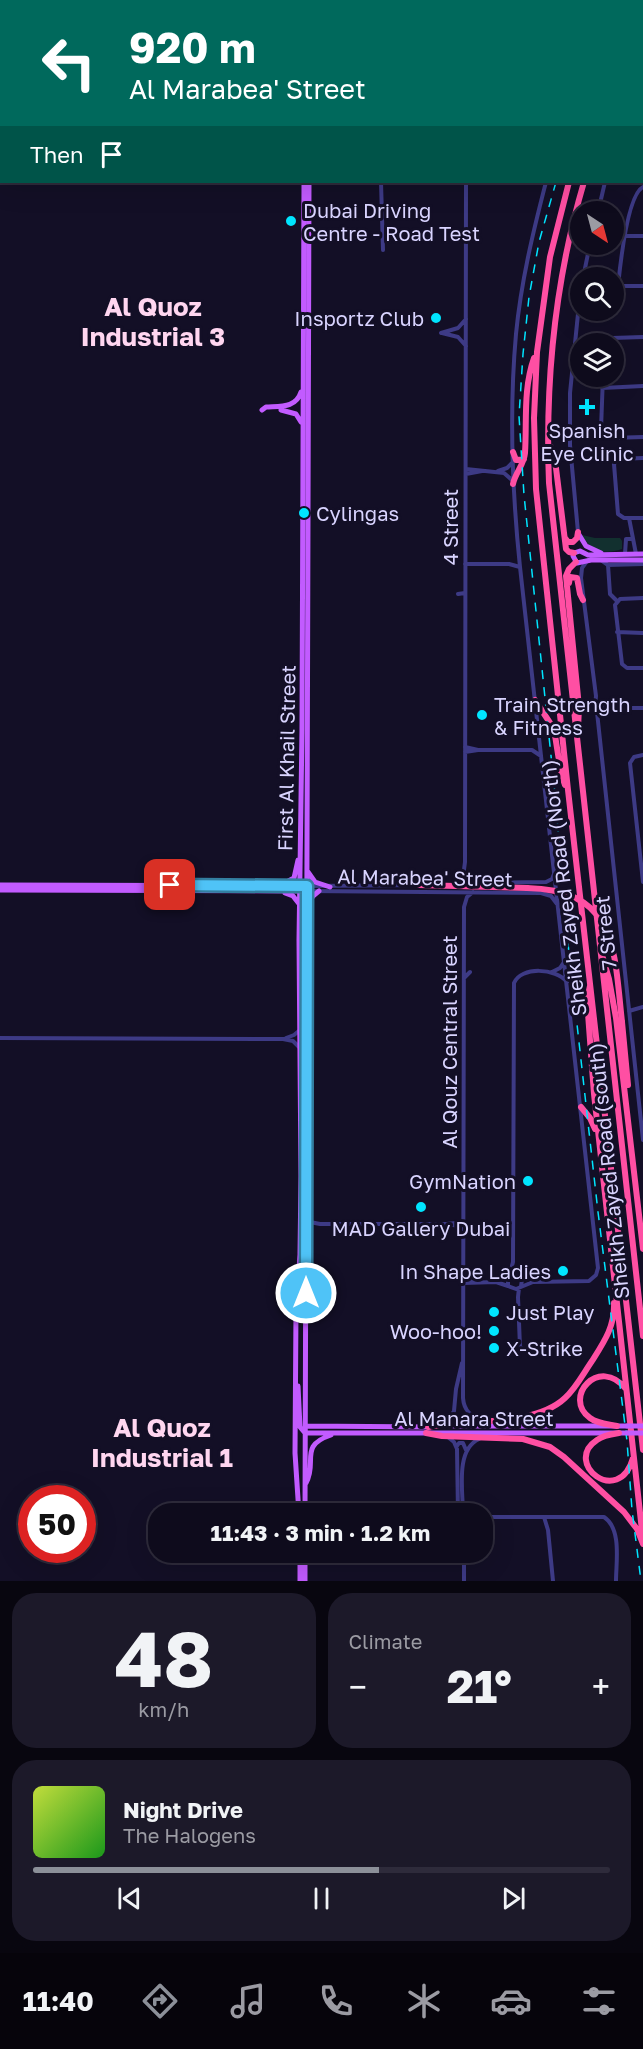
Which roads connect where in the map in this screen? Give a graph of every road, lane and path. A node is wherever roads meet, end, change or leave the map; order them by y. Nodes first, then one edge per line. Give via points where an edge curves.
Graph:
1 (304, 183) edge
2 (309, 183) edge
3 (381, 183) edge
4 (466, 183) edge
5 (546, 183) edge
6 (568, 183) edge
7 (586, 183) edge
8 (605, 183) edge
9 (643, 187) edge
10 (601, 201) edge
11 (625, 235) junction
12 (640, 236) edge
13 (382, 250) dead end
14 (643, 286) edge
15 (466, 318) junction
16 (577, 321) edge
17 (643, 337) edge
18 (624, 338) edge
19 (466, 347) junction
20 (537, 352) junction
21 (303, 384) junction
22 (643, 386) edge
23 (602, 387) edge
24 (624, 387) edge
25 (262, 410) dead end
26 (281, 410) dead end
27 (303, 425) junction
28 (643, 437) edge
29 (548, 440) junction
30 (513, 452) junction
31 (643, 458) edge
32 (524, 459) junction
33 (512, 462) junction
34 (465, 472) junction
35 (496, 472) junction
36 (513, 482) junction
37 (630, 518) junction
38 (643, 518) edge
39 (578, 532) junction
40 (565, 538) junction
41 (633, 539) junction
42 (574, 553) junction
43 (606, 554) junction
44 (625, 554) junction
45 (636, 554) junction
46 (643, 554) edge
47 (519, 558) junction
48 (588, 560) junction
49 (601, 560) junction
50 (643, 560) edge
51 (576, 562) junction
52 (465, 564) junction
53 (509, 564) junction
54 (643, 564) edge
55 (608, 565) junction
56 (520, 567) junction
57 (568, 589) junction
58 (458, 594) dead end
59 (465, 594) junction
60 (643, 598) edge
61 (583, 600) junction
62 (616, 601) junction
63 (643, 633) edge
64 (618, 634) junction
65 (469, 656) dead end
66 (465, 662) junction
67 (643, 668) edge
68 (535, 700) junction
69 (599, 705) junction
70 (611, 708) junction
71 (643, 708) edge
72 (601, 712) junction
73 (576, 736) junction
74 (540, 745) junction
75 (465, 750) junction
76 (532, 750) junction
77 (643, 755) edge
78 (542, 756) junction
79 (568, 790) junction
80 (457, 845) dead end
81 (465, 846) junction
82 (301, 853) junction
83 (642, 863) edge
84 (307, 872) junction
85 (464, 873) junction
86 (555, 873) junction
87 (544, 882) junction
88 (643, 882) edge
89 (458, 883) junction
90 (472, 883) junction
91 (419, 885) junction
92 (330, 886) junction
93 (1, 887) edge
94 (279, 889) junction
95 (304, 889) junction
96 (320, 891) junction
97 (453, 892) junction
98 (473, 892) junction
99 (541, 893) junction
100 (558, 904) junction
101 (303, 906) junction
102 (464, 907) junction
103 (600, 951) junction
104 (564, 959) junction
105 (470, 972) dead end
106 (548, 972) junction
107 (463, 979) junction
108 (567, 982) junction
109 (590, 984) junction
110 (643, 1007) edge
111 (628, 1008) junction
112 (301, 1028) junction
113 (0, 1038) edge
114 (283, 1039) junction
115 (301, 1050) junction
116 (470, 1070) dead end
117 (463, 1074) junction
118 (627, 1106) junction
119 (581, 1107) junction
120 (464, 1134) junction
121 (470, 1134) dead end
122 (643, 1140) edge
123 (602, 1167) junction
124 (638, 1205) junction
125 (306, 1215) junction
126 (643, 1221) edge
127 (321, 1224) junction
128 (464, 1224) junction
129 (306, 1234) junction
130 (643, 1249) edge
131 (513, 1262) junction
132 (613, 1266) junction
133 (519, 1276) junction
134 (509, 1278) junction
135 (463, 1281) junction
136 (496, 1282) junction
137 (533, 1282) junction
138 (510, 1287) junction
139 (520, 1287) junction
140 (518, 1300) junction
141 (643, 1336) edge
142 (543, 1353) dead end
143 (464, 1356) junction
144 (296, 1378) junction
145 (627, 1391) junction
146 (305, 1413) junction
147 (486, 1420) junction
148 (446, 1424) junction
149 (320, 1426) junction
150 (643, 1426) edge
151 (618, 1429) junction
152 (427, 1430) junction
153 (301, 1431) junction
154 (336, 1433) junction
155 (643, 1433) edge
156 (442, 1436) junction
157 (486, 1437) junction
158 (457, 1446) junction
159 (643, 1450) edge
160 (466, 1451) junction
161 (634, 1454) junction
162 (305, 1484) junction
163 (298, 1503) edge
164 (305, 1503) edge
165 (458, 1503) edge
166 (463, 1503) edge
167 (493, 1517) edge
168 (546, 1517) junction
169 (643, 1542) edge
170 (300, 1563) edge
171 (305, 1563) edge
172 (463, 1563) edge
173 (300, 1581) edge
174 (305, 1581) edge
175 (464, 1581) edge
176 (553, 1581) edge
177 (616, 1581) edge

1 - 21 main road, First Al Khail Street
2 - 84 main road, First Al Khail Street
3 - 13 street
4 - 15 street, 4 Street
5 - 30 street via 516,333
6 - 20 highway, Sheikh Zayed Road (North) via 550,257
7 - 29 highway, Sheikh Zayed Road (south) via 566,256 556,316
8 - 10 street
9 - 11 street via 637,192
11 - 12 street
11 - 14 street via 617,286
15 - 19 street, 4 Street
15 - 19 street via 460,327 441,333 458,337
16 - 39 street via 570,389 570,443
17 - 18 street
19 - 34 street, 4 Street
20 - 32 highway via 527,394
20 - 79 highway, Sheikh Zayed Road (North) via 537,506
21 - 25 main road via 293,404
21 - 27 main road, First Al Khail Street
22 - 24 street
23 - 28 street via 604,435
26 - 27 main road via 296,414
27 - 82 main road, First Al Khail Street
29 - 40 highway via 556,468
29 - 73 highway, Sheikh Zayed Road (south) via 550,505
30 - 32 highway via 516,460
30 - 33 street
31 - 37 street via 618,459 614,463 617,513
32 - 36 highway
33 - 35 street
33 - 36 street
34 - 35 street
34 - 52 street, 4 Street
35 - 36 street
36 - 47 street
37 - 38 street
37 - 41 street
39 - 40 highway via 573,542
39 - 43 main road via 586,546
40 - 42 highway via 567,550
41 - 44 street via 626,539
41 - 45 street
42 - 43 main road
42 - 51 main road
43 - 44 main road
44 - 45 main road
45 - 46 main road
47 - 53 street
47 - 56 street
48 - 49 main road
48 - 51 main road
48 - 61 street via 582,569
49 - 50 main road
49 - 55 street
51 - 57 highway via 567,573
52 - 53 street
52 - 59 street, 4 Street
53 - 56 street
54 - 55 street
55 - 62 street via 610,594
56 - 68 street
57 - 61 highway via 570,579 576,577
57 - 73 highway via 579,712
58 - 59 street
59 - 66 street, 4 Street
60 - 62 street
61 - 69 street
62 - 64 street
63 - 64 street
64 - 67 street via 621,663 629,669
65 - 66 street
66 - 75 street, 4 Street
68 - 74 street
68 - 79 highway via 554,729 561,777
69 - 70 street
69 - 72 street
69 - 72 street
70 - 71 street
70 - 72 street
72 - 111 street, 7 Street
73 - 103 highway, Sheikh Zayed Road (south)
74 - 76 street
74 - 78 street
75 - 76 street
75 - 81 street, 4 Street
76 - 78 street
77 - 83 street via 633,758 630,764
78 - 86 street
79 - 109 highway, Sheikh Zayed Road (North)
80 - 81 street
81 - 85 street, 4 Street
82 - 94 main road via 294,878
82 - 95 main road, First Al Khail Street
83 - 88 street
84 - 92 main road via 315,882
84 - 95 main road, First Al Khail Street
85 - 89 street, 4 Street
85 - 90 street
86 - 87 street
86 - 100 street
87 - 90 street, Al Marabea' Street
87 - 99 street via 547,889
89 - 90 street, Al Marabea' Street
89 - 91 street, Al Marabea' Street
91 - 92 street, Al Marabea' Street
91 - 118 highway, bridge via 554,890 589,907 609,934 614,950
92 - 95 street, Al Marabea' Street
93 - 94 main road, Al Marabea' Street
94 - 95 main road, Al Marabea' Street
94 - 101 main road
95 - 96 street, Al Marabea' Street
95 - 101 main road, First Al Khail Street
96 - 97 street, Al Marabea' Street
96 - 101 main road
97 - 98 street, Al Marabea' Street
97 - 102 street, Al Qouz Central Street via 460,896
98 - 99 street, Al Marabea' Street
98 - 102 street, Al Qouz Central Street
99 - 100 street, Al Marabea' Street
100 - 104 street
101 - 112 main road, First Al Khail Street
101 - 125 main road, First Al Khail Street
102 - 107 street, Al Qouz Central Street
103 - 118 highway via 613,1001
103 - 141 highway, Sheikh Zayed Road (south)
104 - 106 street via 560,968
104 - 108 street
105 - 107 street
106 - 108 street via 561,975
106 - 131 street via 522,973 514,983
107 - 117 street, Al Qouz Central Street
108 - 119 street
109 - 123 highway via 587,1000
109 - 159 highway, Sheikh Zayed Road (North)
110 - 111 street
111 - 122 street, 7 Street
112 - 114 street
112 - 115 main road, First Al Khail Street
113 - 114 street
114 - 115 street via 293,1041
115 - 144 main road, First Al Khail Street
116 - 117 street
117 - 120 street, Al Qouz Central Street
118 - 124 highway
119 - 123 highway via 593,1123
119 - 137 street via 598,1268 587,1281
120 - 121 street
120 - 128 street, Al Qouz Central Street
123 - 132 highway
124 - 126 highway
124 - 130 highway
125 - 127 street
125 - 129 main road, First Al Khail Street
127 - 128 street
127 - 129 street via 311,1227
128 - 135 street, Al Qouz Central Street
129 - 146 main road, First Al Khail Street
131 - 133 street
131 - 134 street
132 - 145 highway
132 - 147 highway via 612,1326 572,1390 558,1404 540,1413
133 - 134 street
133 - 137 street
133 - 139 street
134 - 136 street
134 - 138 street
135 - 136 street
135 - 143 street, Al Qouz Central Street
136 - 138 street
137 - 139 street
138 - 139 street
138 - 140 street
139 - 140 street
140 - 142 street via 520,1347 527,1352
143 - 147 street, Al Qouz Central Street via 465,1408 472,1416
143 - 148 street, Al Qouz Central Street via 454,1411
144 - 153 main road, First Al Khail Street
144 - 153 main road
145 - 151 highway via 617,1380 602,1376 588,1382 582,1392 582,1407 588,1416
145 - 161 highway
146 - 149 main road
146 - 153 main road, First Al Khail Street
147 - 148 highway
148 - 152 highway
149 - 152 main road, Al Manara Street
149 - 153 main road, Al Manara Street
150 - 151 main road, Al Manara Street, bridge
151 - 152 main road, Al Manara Street
151 - 155 main road, Al Manara Street, bridge
151 - 161 highway via 591,1444 586,1459 589,1470 602,1480 614,1480 627,1471
152 - 154 main road, Al Manara Street
152 - 156 highway
153 - 154 main road, Al Manara Street
153 - 162 main road, First Al Khail Street
153 - 163 main road, First Al Khail Street via 295,1468
154 - 162 main road via 313,1446
156 - 157 highway
156 - 158 street
157 - 160 street
157 - 169 highway via 529,1439 555,1450 624,1512
158 - 160 street via 463,1443
158 - 165 street
160 - 166 street
161 - 169 highway
162 - 164 main road, First Al Khail Street
167 - 168 street
168 - 176 street
168 - 177 street via 599,1516 609,1521 616,1543
170 - 173 main road
171 - 174 main road
172 - 175 street

